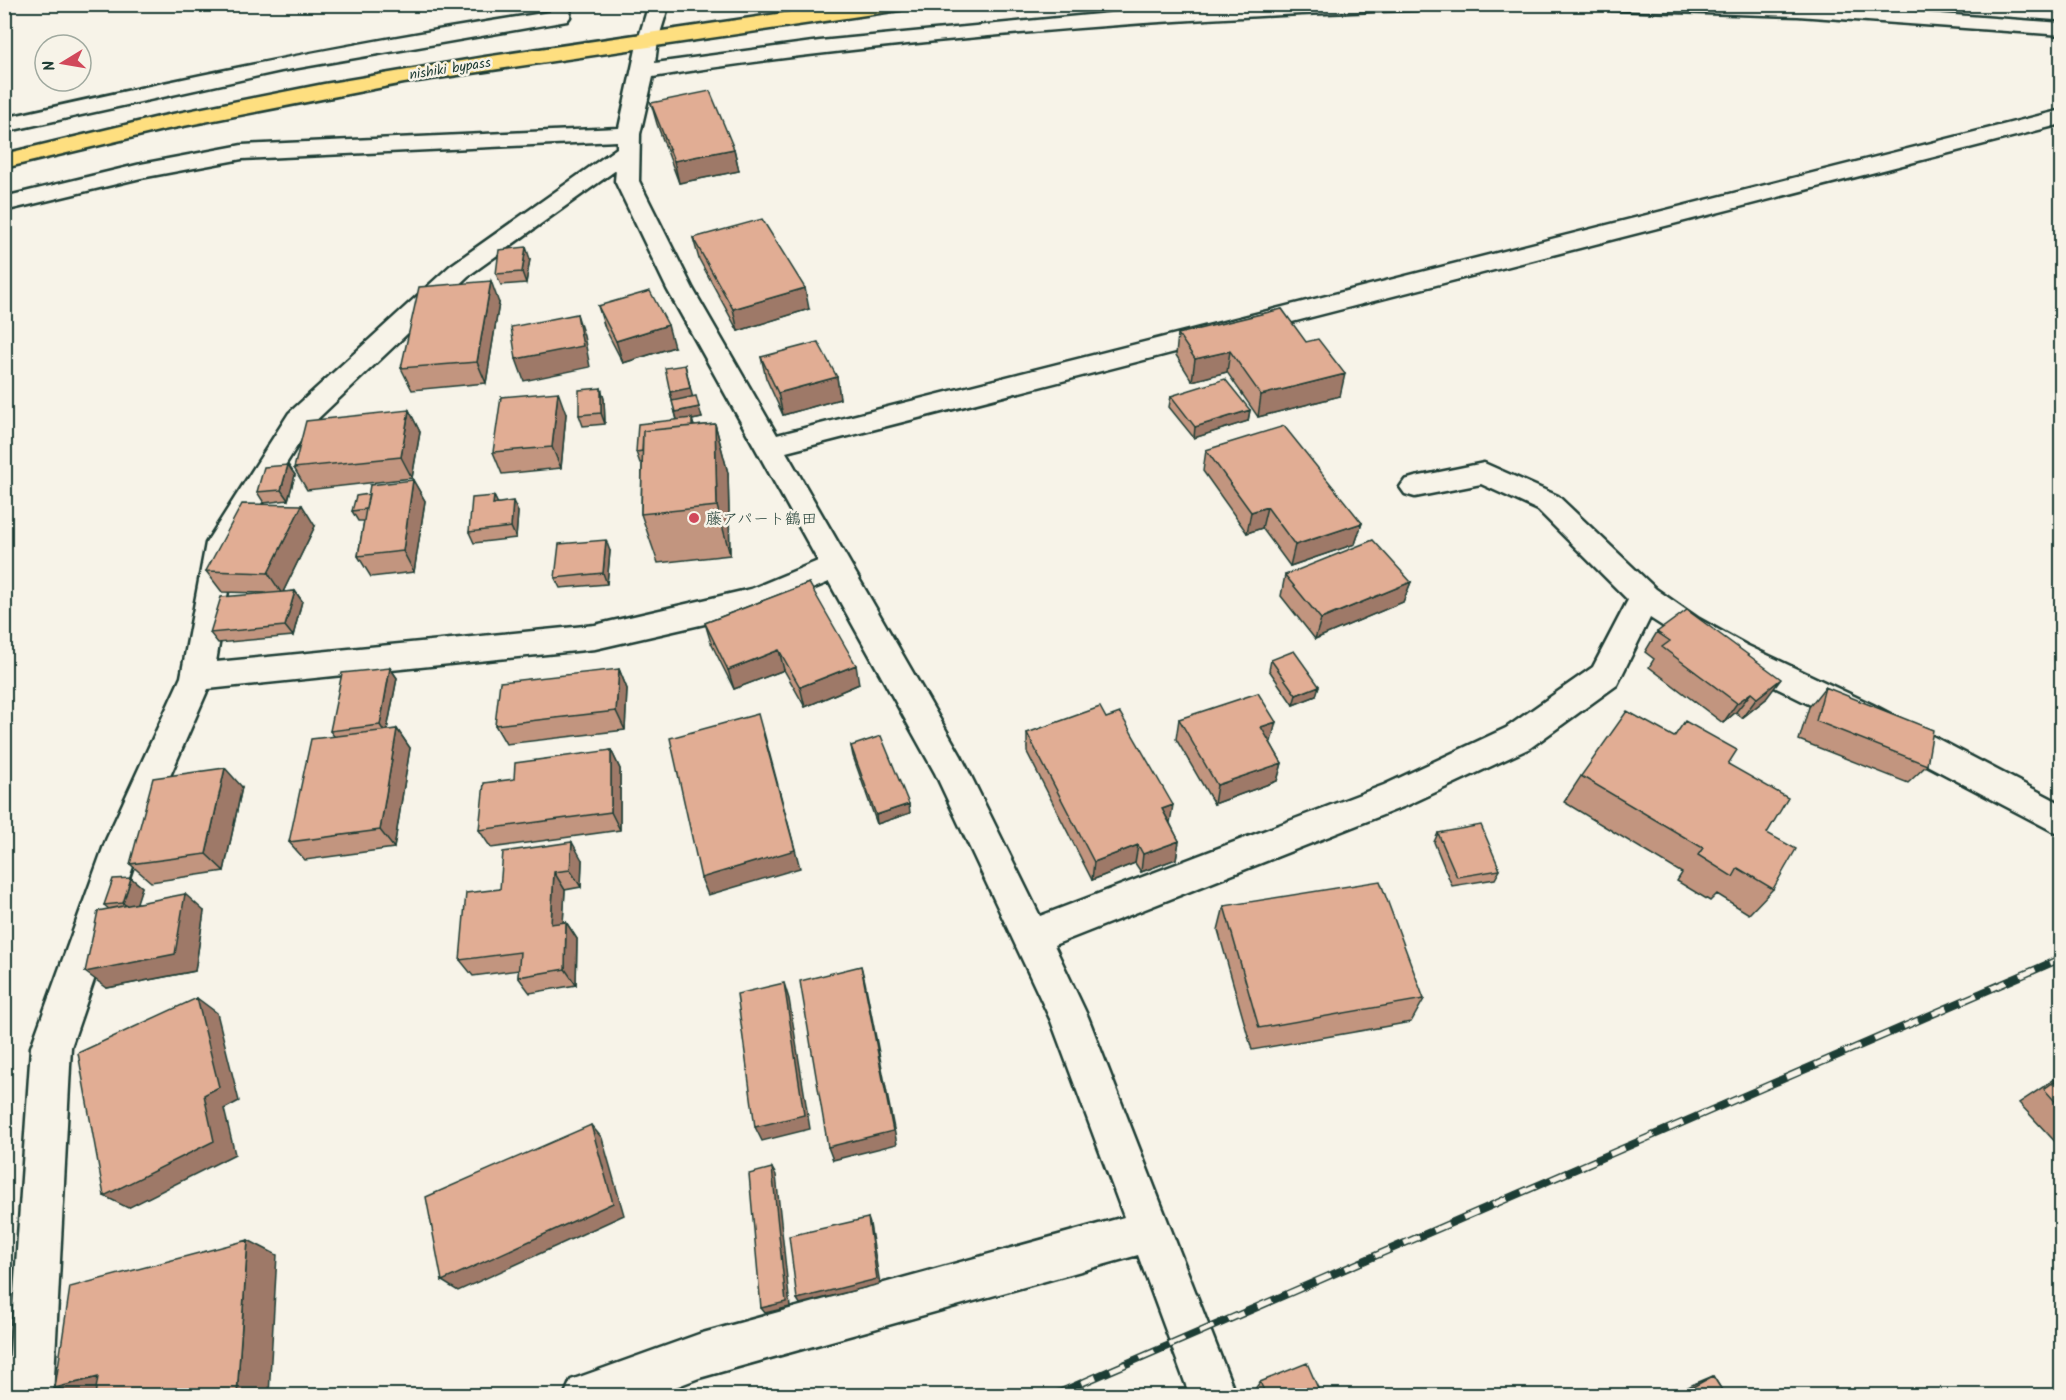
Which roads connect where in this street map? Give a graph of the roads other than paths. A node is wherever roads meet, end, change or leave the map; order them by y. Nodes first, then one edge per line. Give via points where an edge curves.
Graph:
1 (561, 4) edge
2 (659, 4) edge
3 (900, 4) edge
4 (1416, 4) edge
5 (1612, 4) edge
6 (2055, 4) edge
7 (2061, 5) edge
8 (2061, 29) edge
9 (648, 40) junction
10 (643, 72) junction
11 (2061, 117) edge
12 (4, 125) edge
13 (628, 142) junction
14 (4, 161) edge
15 (4, 204) edge
16 (767, 447) junction
17 (1415, 486) dead end
18 (835, 567) junction
19 (1645, 597) junction
20 (197, 677) junction
21 (2061, 821) edge
22 (1031, 937) junction
23 (1149, 1231) junction
24 (30, 1395) edge
25 (586, 1395) edge
26 (1213, 1395) edge

1 - 12 street via 560,17 252,72
2 - 9 street
3 - 9 highway, nishiki bypass
4 - 10 street via 1033,24 854,43
5 - 8 street via 1798,10
6 - 7 highway
9 - 10 street
9 - 14 highway, nishiki bypass via 315,90
10 - 13 street
11 - 16 street
13 - 15 street via 242,152
13 - 16 street via 627,181 680,289
13 - 20 street via 459,271 299,420 221,543
16 - 18 street
17 - 19 street via 1484,473 1548,503
18 - 20 street via 757,600 595,637
18 - 22 street via 949,766
19 - 21 street via 1669,617 1740,656
19 - 22 street via 1605,676 1518,738 1396,795
20 - 24 street via 124,840 51,1047
22 - 23 street via 1069,1017
23 - 25 street via 699,1356
23 - 26 street

